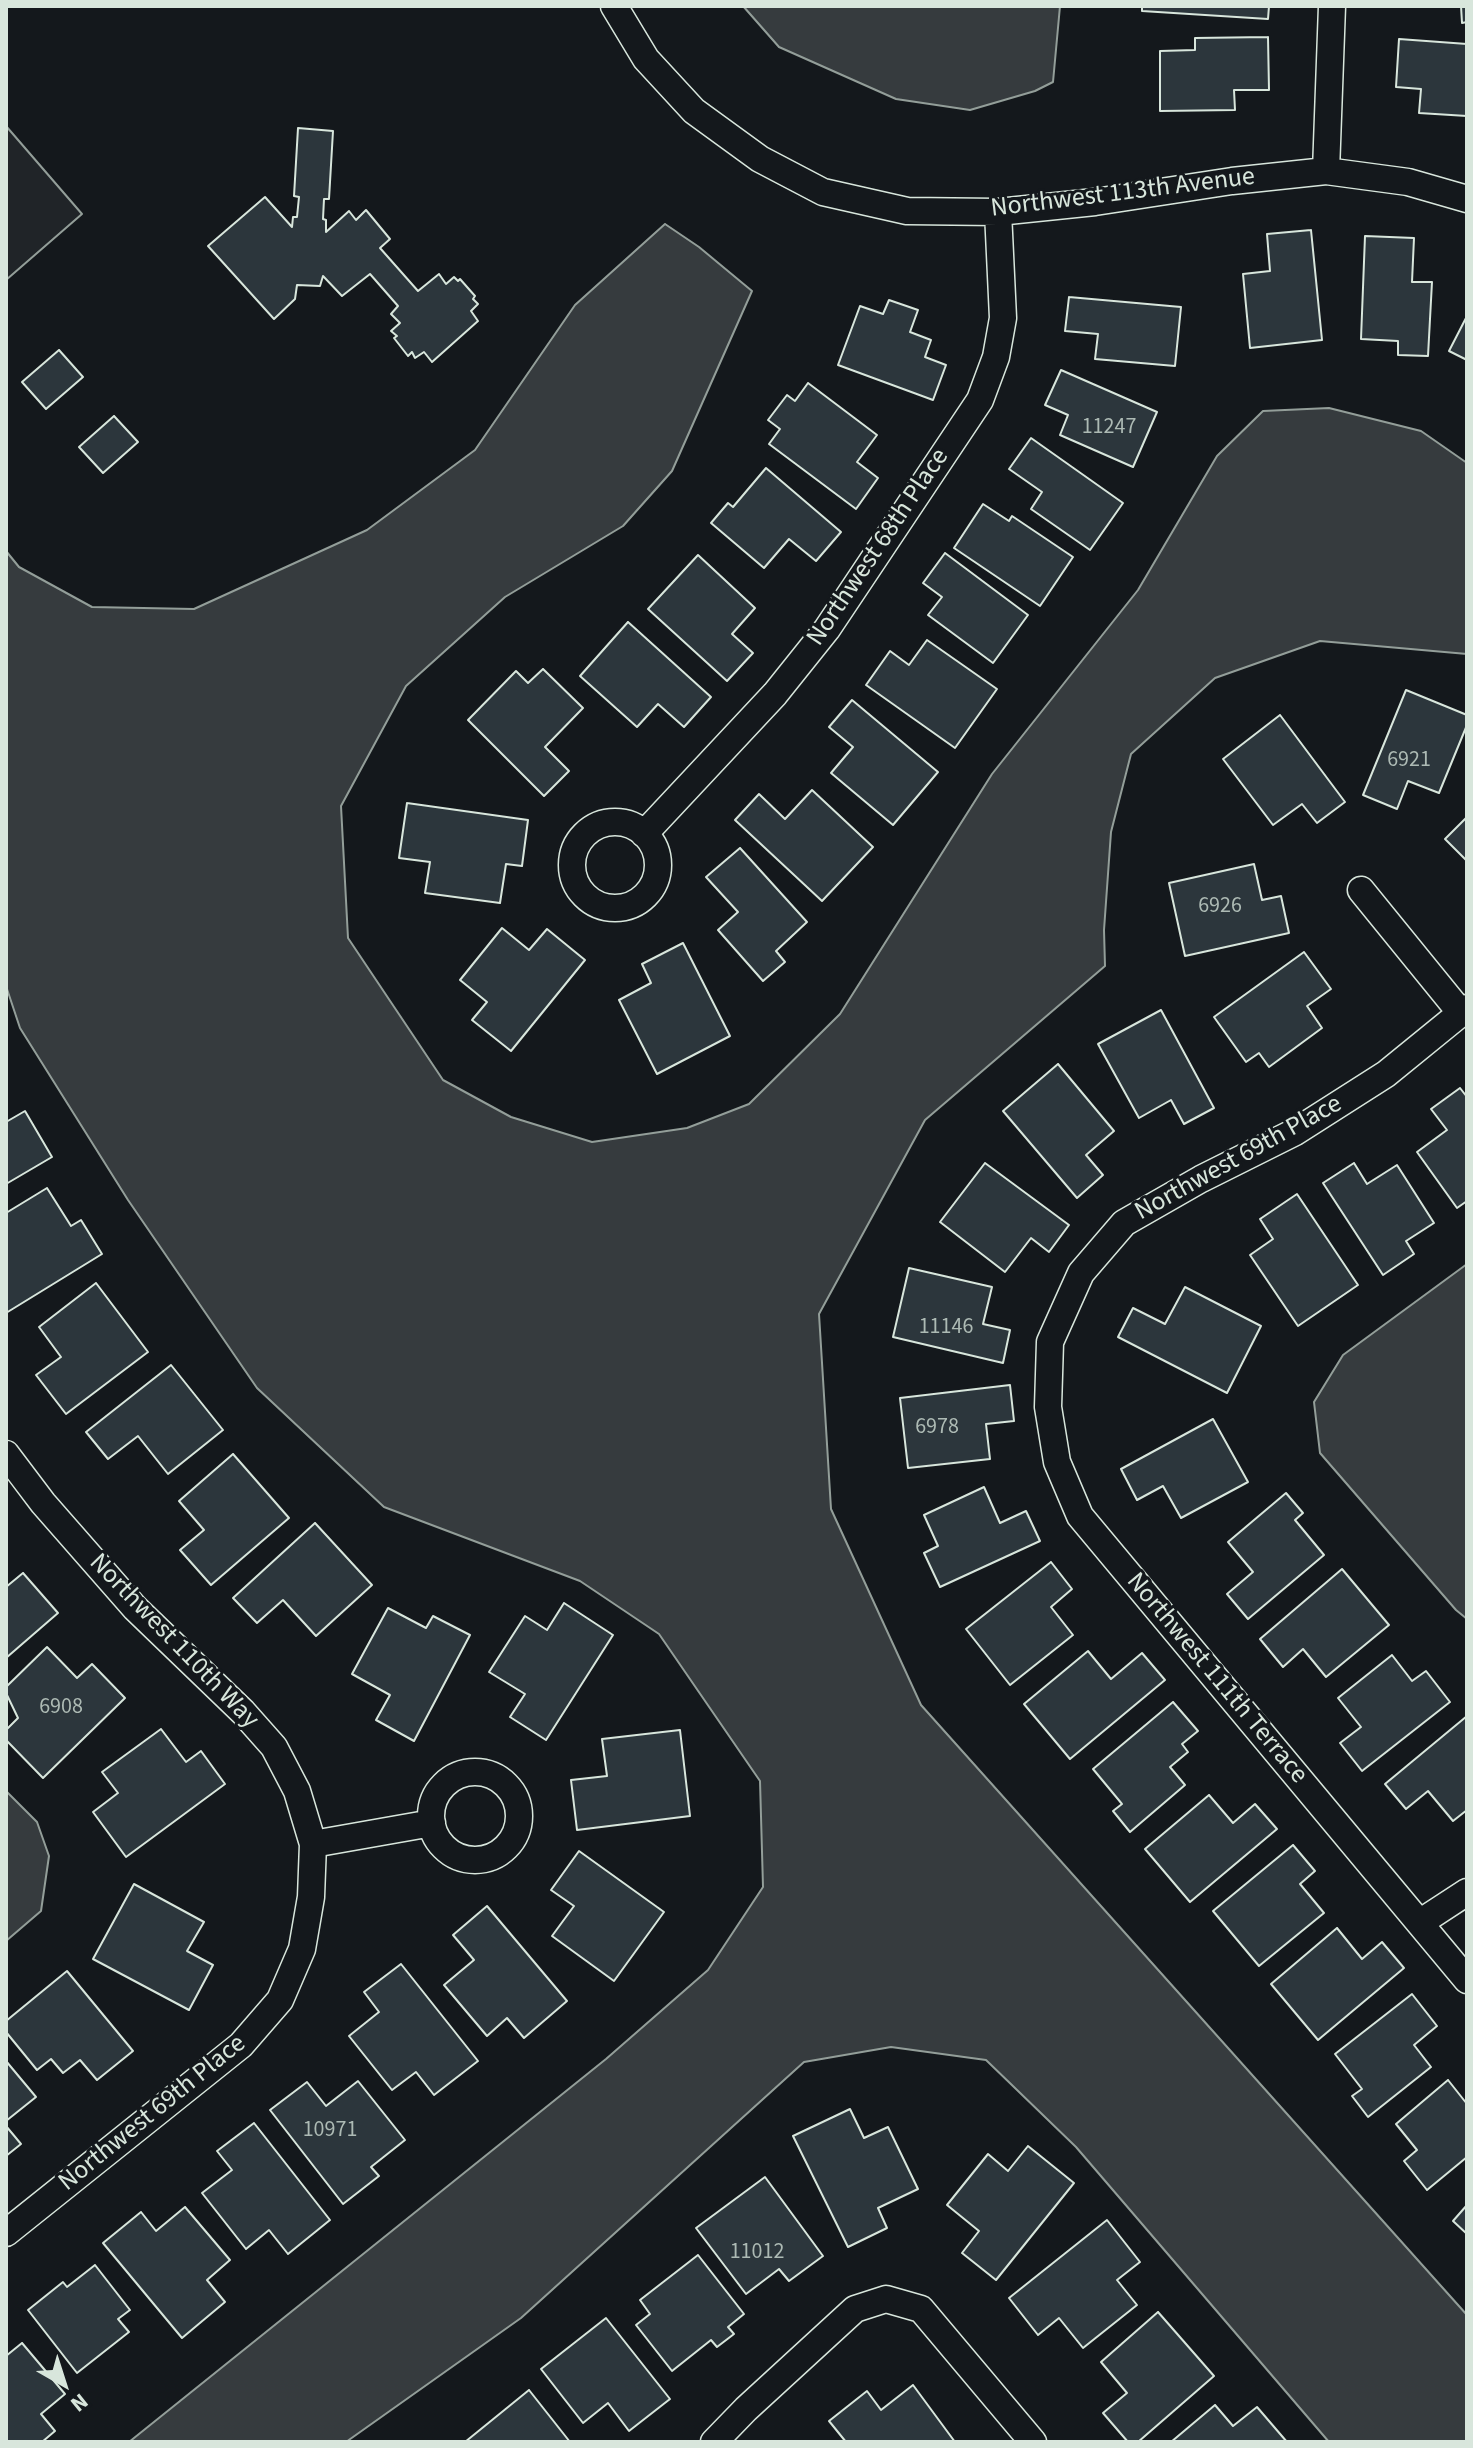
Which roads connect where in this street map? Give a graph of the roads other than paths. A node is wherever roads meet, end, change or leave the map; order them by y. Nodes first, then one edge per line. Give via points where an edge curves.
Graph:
1 (614, 6) edge
2 (1332, 6) edge
3 (1326, 171) junction
4 (1467, 199) edge
5 (998, 212) junction
6 (644, 834) dead end
7 (1361, 890) dead end
8 (1464, 1010) edge
9 (1050, 1342) joint
10 (6, 1454) edge
11 (432, 1823) dead end
12 (313, 1844) junction
13 (1467, 1892) edge
14 (1421, 1922) junction
15 (1467, 1980) edge
16 (6, 2233) edge
17 (714, 2442) edge
18 (1033, 2442) edge

1 - 5 street, Northwest 113th Avenue via 646,59 674,92 760,159 823,192 907,211
2 - 3 street
3 - 4 street, Northwest 113th Avenue via 1408,182
3 - 5 street, Northwest 113th Avenue
5 - 6 street, Northwest 68th Place via 1003,318 980,400 827,629 775,694
7 - 8 street
8 - 9 street, Northwest 69th Place via 1386,1074 1295,1132 1124,1223 1081,1273
9 - 14 street, Northwest 111th Terrace via 1048,1407 1057,1462 1080,1516
10 - 12 street, Northwest 110th Way via 135,1608 274,1747 297,1791
11 - 12 street
12 - 16 street, Northwest 69th Place via 302,1949 280,2000 241,2045
13 - 14 street
14 - 15 street, Northwest 111th Terrace
17 - 18 street via 855,2309 886,2299 921,2309

